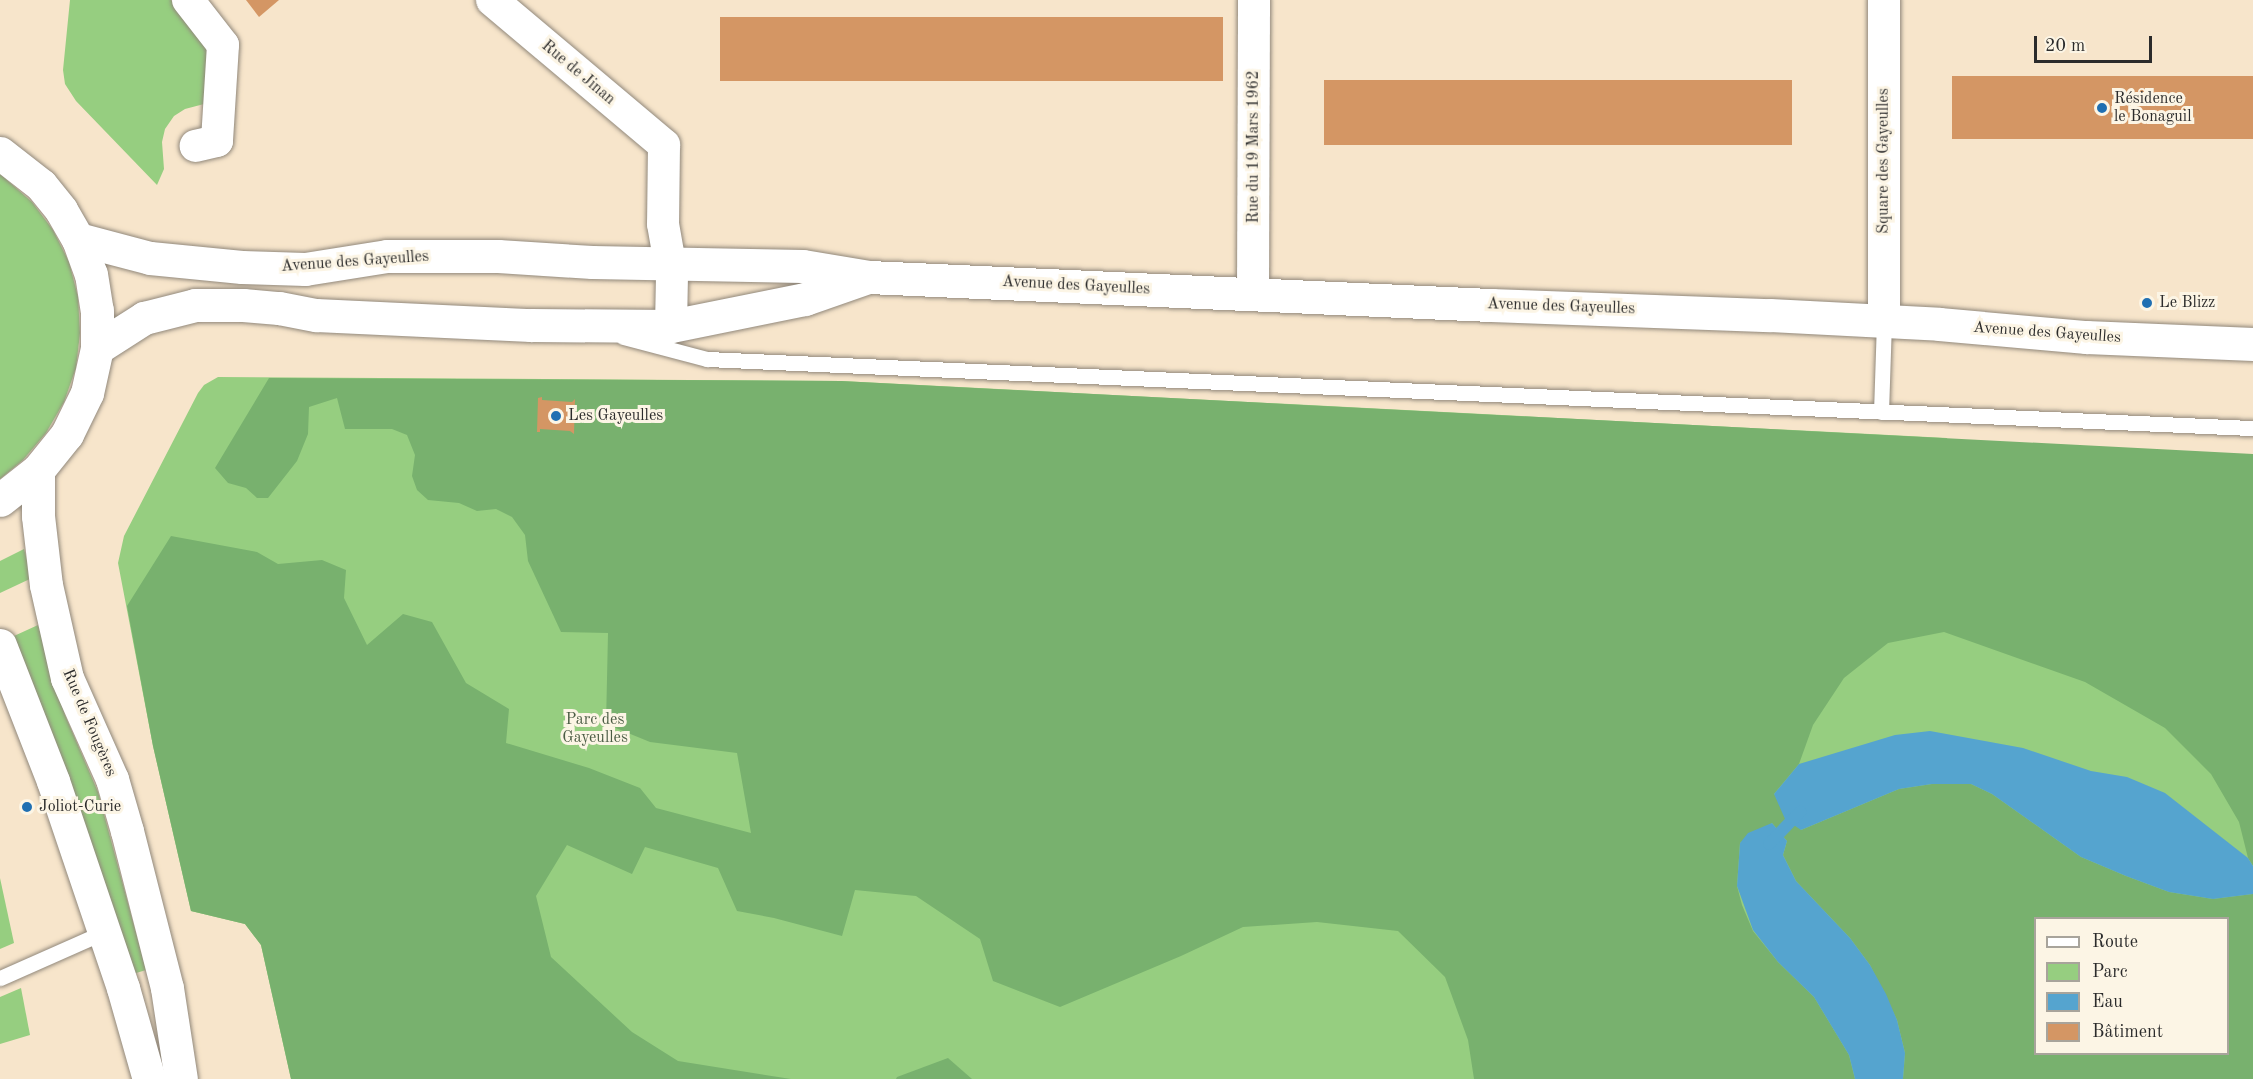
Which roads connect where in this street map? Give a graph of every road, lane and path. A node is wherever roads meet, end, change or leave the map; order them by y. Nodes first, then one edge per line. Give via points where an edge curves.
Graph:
1 (188, 0) edge
2 (492, 0) edge
3 (1254, 0) edge
4 (1884, 0) edge
5 (196, 146) dead end
6 (0, 153) edge
7 (78, 239) junction
8 (670, 263) junction
9 (869, 277) junction
10 (1253, 294) junction
11 (1884, 323) junction
12 (583, 326) junction
13 (671, 326) junction
14 (2253, 344) edge
15 (97, 348) junction
16 (1881, 412) junction
17 (2253, 428) edge
18 (38, 470) junction
19 (0, 500) edge
20 (3, 654) edge
21 (104, 932) junction
22 (0, 978) edge
23 (149, 1079) edge
24 (181, 1079) edge

1 - 5 street via 223,45 217,141
2 - 8 street, Rue de Jinan via 664,145 663,224
3 - 10 street, Rue du 19 Mars 1962
4 - 11 street, Square des Gayeulles
6 - 7 street via 41,185
7 - 8 street, Avenue des Gayeulles via 150,258 242,267 305,269 387,256
7 - 15 street via 91,274 97,310
8 - 9 street, Avenue des Gayeulles via 803,266
8 - 13 street
9 - 10 street, Avenue des Gayeulles
9 - 13 street, Avenue des Gayeulles via 805,299
10 - 11 street, Avenue des Gayeulles
11 - 14 street, Avenue des Gayeulles
11 - 16 lane
12 - 13 street, Avenue des Gayeulles
12 - 15 street, Avenue des Gayeulles via 316,315 279,308 195,305 144,318
12 - 16 lane via 707,360
15 - 18 street via 87,393 67,434
16 - 17 lane
18 - 19 street
18 - 24 street, Rue de Fougères via 38,516 46,585 64,668 112,779 127,831 167,988
20 - 21 street via 53,781
21 - 22 lane
21 - 23 street

